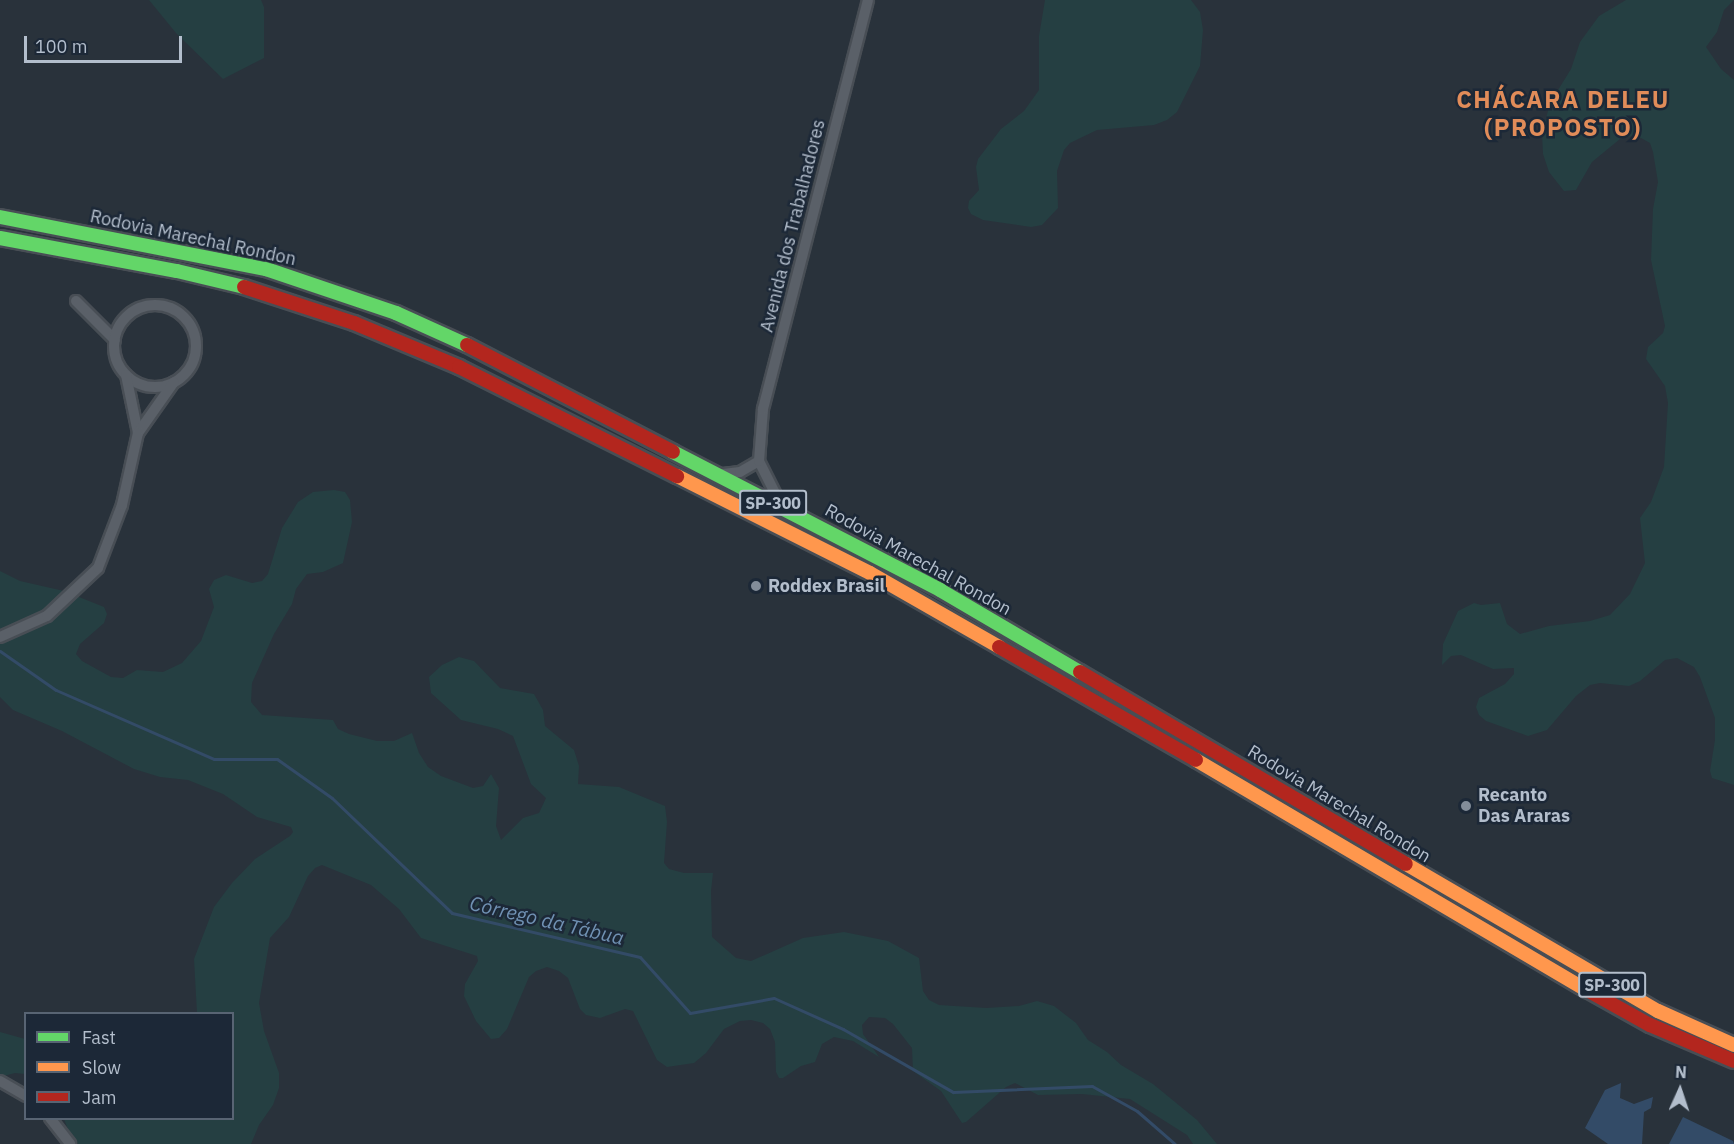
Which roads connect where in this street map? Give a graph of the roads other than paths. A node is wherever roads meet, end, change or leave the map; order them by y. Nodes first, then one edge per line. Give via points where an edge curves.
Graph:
1 (868, 0) edge
2 (0, 217) edge
3 (0, 238) edge
4 (76, 301) dead end
5 (115, 340) junction
6 (126, 375) junction
7 (174, 382) junction
8 (138, 433) junction
9 (759, 462) junction
10 (716, 474) junction
11 (783, 507) junction
12 (0, 637) edge
13 (1734, 1045) edge
14 (1734, 1061) edge
15 (0, 1081) edge
16 (24, 1094) edge
17 (51, 1120) edge
18 (70, 1144) edge

1 - 9 street, Avenida dos Trabalhadores via 763,410
2 - 10 highway, Rodovia Marechal Rondon / SP-300 via 266,269 338,291 459,341
3 - 14 highway, Rodovia Marechal Rondon / SP-300 via 256,290 313,308 449,363 870,573 1584,989
4 - 5 street
5 - 6 street via 115,352
5 - 7 street via 126,318 136,310 164,306 177,312 191,328 196,348 186,374
6 - 7 street via 148,386
6 - 8 street
7 - 8 street
8 - 12 street via 122,505 98,568 47,616
9 - 10 street via 740,472
9 - 11 street
10 - 11 highway, Rodovia Marechal Rondon / SP-300
11 - 13 highway, Rodovia Marechal Rondon / SP-300 via 940,590 1658,1011
15 - 16 street
17 - 18 street

